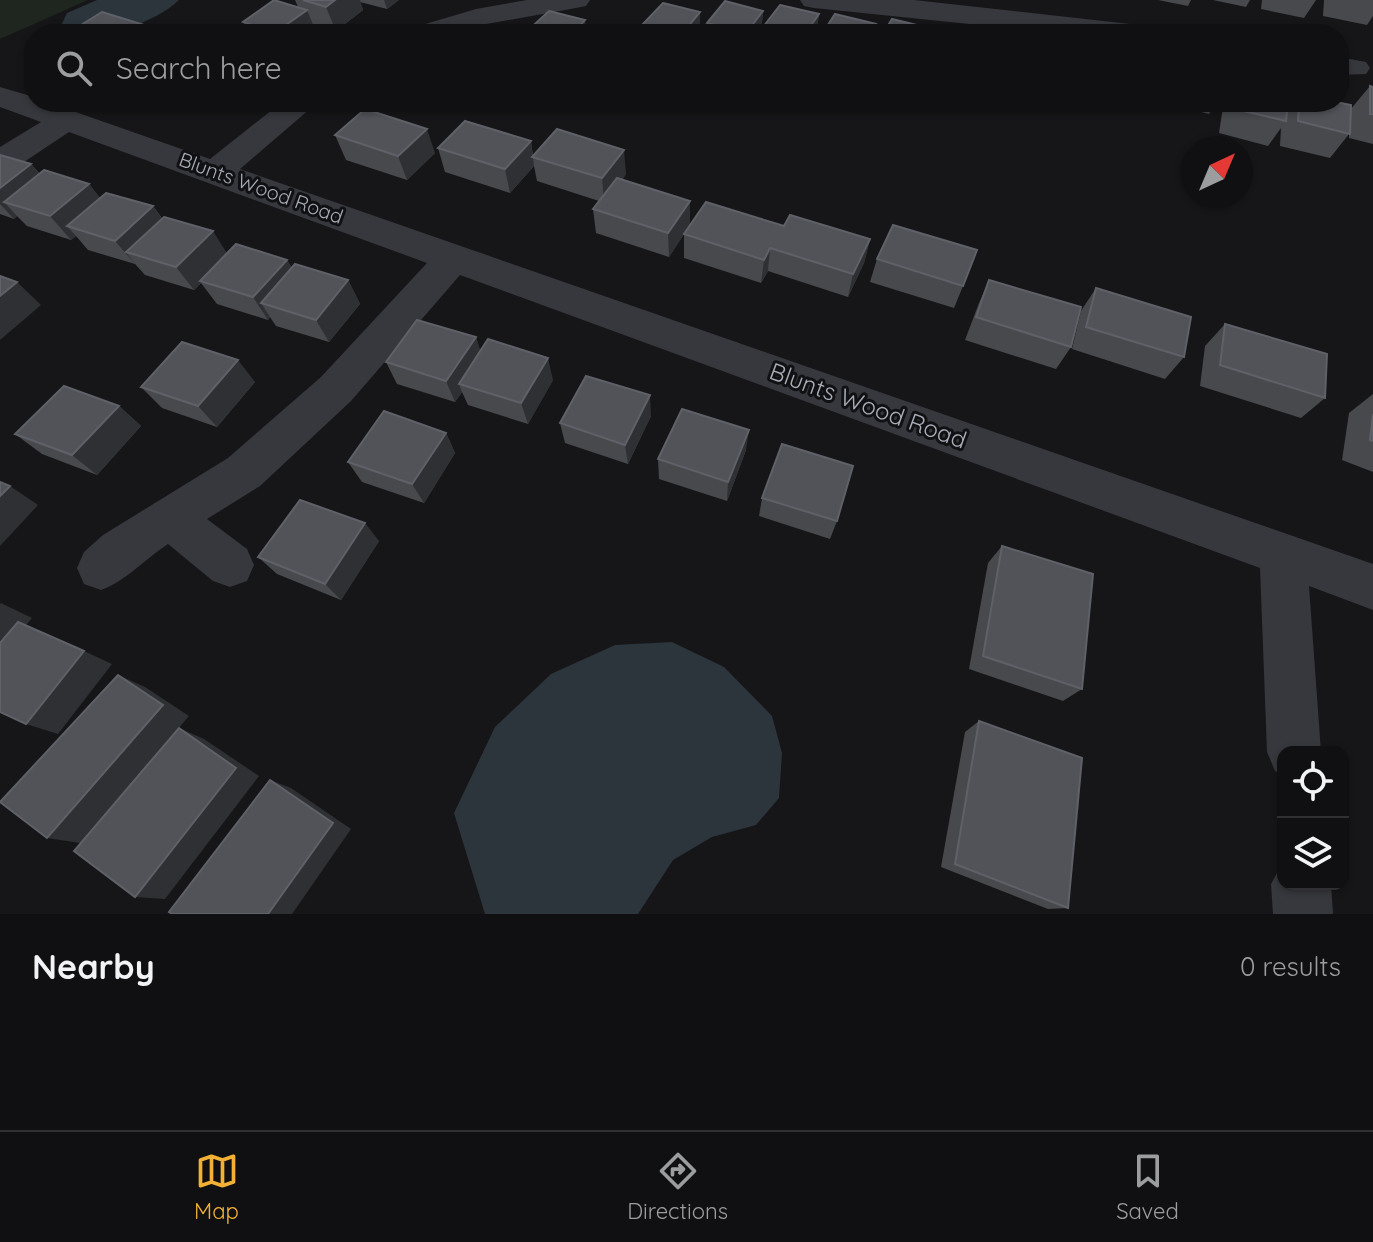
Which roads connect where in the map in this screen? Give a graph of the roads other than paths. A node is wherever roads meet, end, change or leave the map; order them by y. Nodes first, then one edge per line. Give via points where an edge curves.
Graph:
1 (576, 0) edge
2 (814, 0) edge
3 (454, 24) edge
4 (1053, 24) edge
5 (0, 96) edge
6 (24, 104) edge
7 (47, 112) edge
8 (290, 112) edge
9 (67, 119) junction
10 (0, 162) edge
11 (216, 171) junction
12 (454, 258) junction
13 (170, 518) junction
14 (1283, 555) junction
15 (230, 565) dead end
16 (101, 568) dead end
17 (1373, 587) edge
18 (1294, 746) edge
19 (1301, 890) edge
20 (1303, 914) edge

1 - 3 street
2 - 4 street
5 - 6 street, Blunts Wood Road
7 - 9 street, Blunts Wood Road
8 - 11 street
9 - 10 street
9 - 11 street, Blunts Wood Road
11 - 12 street, Blunts Wood Road
12 - 13 street via 336,389 244,472
12 - 14 street, Blunts Wood Road
13 - 15 street
13 - 16 street
14 - 17 street, Blunts Wood Road
14 - 18 street
19 - 20 street

